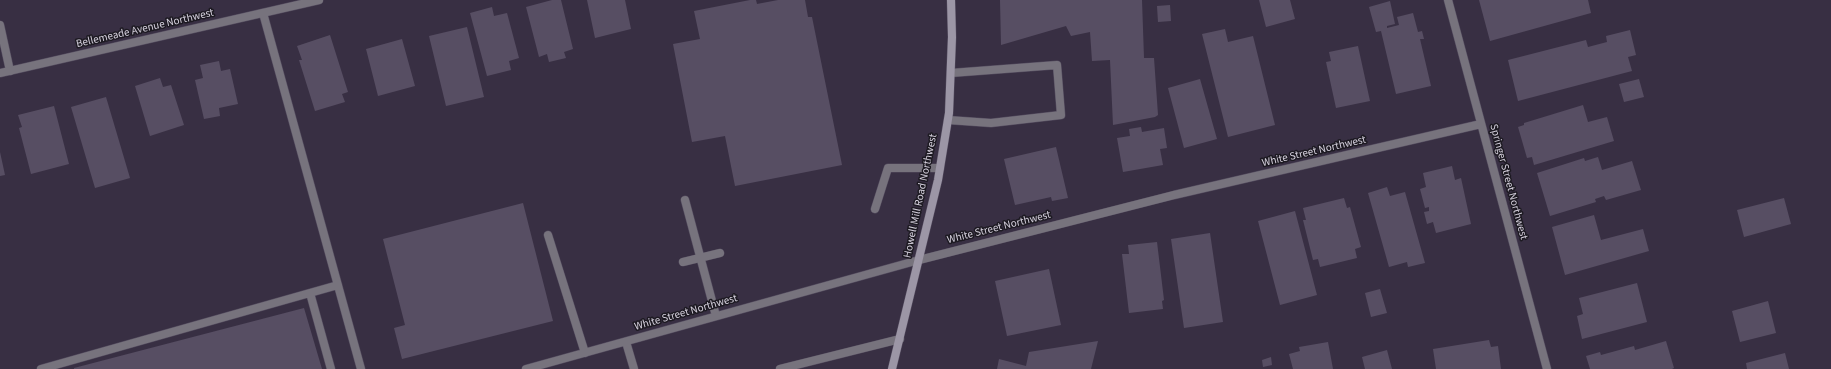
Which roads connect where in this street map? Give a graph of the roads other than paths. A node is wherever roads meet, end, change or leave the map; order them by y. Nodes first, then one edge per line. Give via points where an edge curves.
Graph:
1 (318, 0) edge
2 (951, 0) edge
3 (1448, 0) edge
4 (263, 13) junction
5 (0, 25) edge
6 (10, 71) junction
7 (0, 73) edge
8 (951, 73) junction
9 (948, 120) junction
10 (1482, 124) junction
11 (940, 168) junction
12 (685, 200) dead end
13 (875, 209) dead end
14 (548, 235) dead end
15 (720, 253) dead end
16 (699, 258) junction
17 (919, 260) junction
18 (683, 262) dead end
19 (338, 285) junction
20 (310, 292) junction
21 (716, 316) junction
22 (900, 338) junction
23 (626, 342) junction
24 (585, 353) junction
25 (41, 369) edge
26 (331, 369) edge
27 (361, 369) edge
28 (526, 369) edge
29 (634, 369) edge
30 (780, 369) edge
31 (892, 369) edge
32 (1547, 369) edge

1 - 4 street, Bellemeade Avenue Northwest
2 - 8 main road, Howell Mill Road Northwest
3 - 10 street, Springer Street Northwest
4 - 6 street, Bellemeade Avenue Northwest
4 - 19 street
5 - 6 street
6 - 7 street, Bellemeade Avenue Northwest
8 - 9 main road, Howell Mill Road Northwest
8 - 9 street via 1057,65 1061,115 991,123
9 - 11 main road, Howell Mill Road Northwest
10 - 17 street, White Street Northwest via 1174,196
10 - 32 street, Springer Street Northwest
11 - 13 street via 888,168
11 - 17 main road, Howell Mill Road Northwest
12 - 16 street
14 - 24 street
15 - 16 street
16 - 18 street
16 - 21 street
17 - 21 street, White Street Northwest
17 - 22 main road, Howell Mill Road Northwest
19 - 20 street
19 - 27 street
20 - 25 street
20 - 26 street
21 - 23 street, White Street Northwest
22 - 30 street
22 - 31 main road, Howell Mill Road Northwest
23 - 24 street, White Street Northwest
23 - 29 street
24 - 28 street, White Street Northwest

